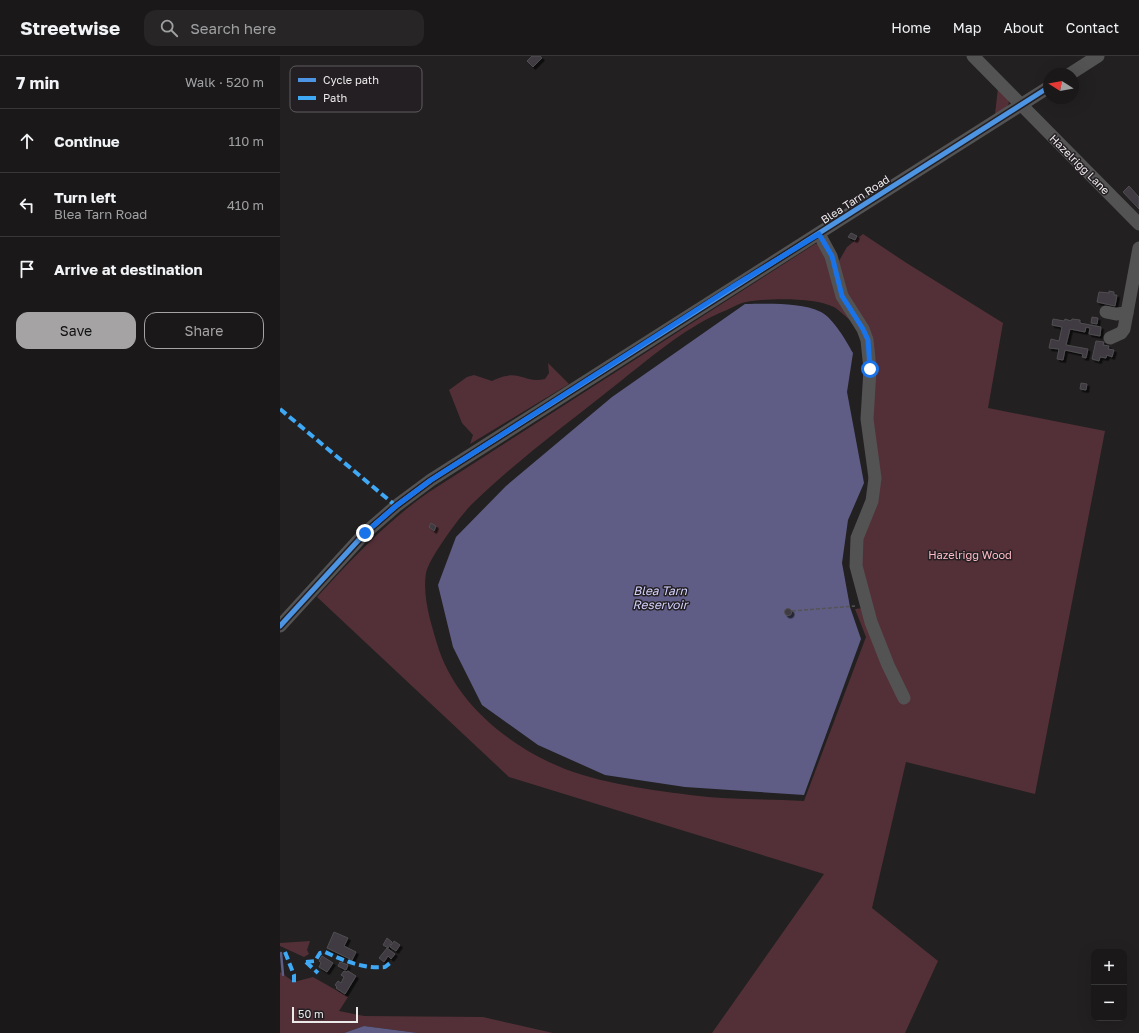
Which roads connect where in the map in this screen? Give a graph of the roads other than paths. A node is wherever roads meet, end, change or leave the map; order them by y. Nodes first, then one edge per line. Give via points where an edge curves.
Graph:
1 (973, 56) edge
2 (1098, 56) edge
3 (1079, 68) edge
4 (1043, 91) edge
5 (1021, 105) junction
6 (1139, 224) edge
7 (819, 234) junction
8 (1139, 248) edge
9 (1106, 312) dead end
10 (1127, 313) junction
11 (1110, 338) dead end
12 (280, 626) edge
13 (904, 698) dead end

1 - 5 street, Hazelrigg Lane
2 - 3 street
4 - 5 street, Blea Tarn Road
5 - 6 street, Hazelrigg Lane
5 - 7 street, Blea Tarn Road
7 - 12 street, Blea Tarn Road via 425,484 365,533
7 - 13 street via 832,256 842,296 868,340 870,369 867,419 875,478 872,501 857,538 856,566 871,622
8 - 10 street
9 - 10 street
10 - 11 street via 1124,329

